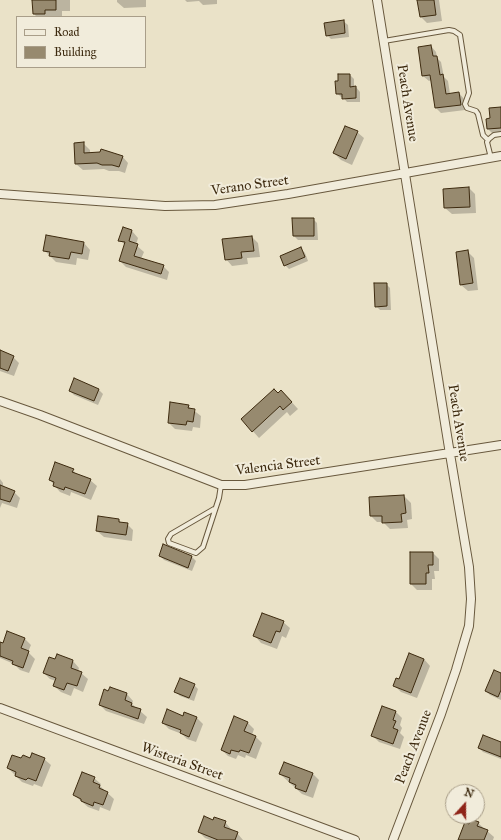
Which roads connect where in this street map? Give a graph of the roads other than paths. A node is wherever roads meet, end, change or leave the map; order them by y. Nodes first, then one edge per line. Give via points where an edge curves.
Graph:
1 (377, 0) edge
2 (384, 41) junction
3 (501, 134) edge
4 (488, 140) junction
5 (501, 156) edge
6 (491, 158) junction
7 (404, 174) junction
8 (0, 194) edge
9 (0, 401) edge
10 (501, 445) edge
11 (450, 454) junction
12 (221, 485) junction
13 (214, 509) junction
14 (0, 708) edge
15 (355, 840) edge
16 (393, 840) edge

1 - 2 street, Peach Avenue
2 - 4 lane via 449,30 460,35 469,93 465,104 478,114 483,135
2 - 7 street, Peach Avenue
3 - 4 lane via 494,135
4 - 6 lane
5 - 6 street, Verano Street
6 - 7 street, Verano Street
7 - 8 street, Verano Street via 215,205 165,206
7 - 11 street, Peach Avenue
9 - 12 street, Valencia Street
10 - 11 street, Valencia Street
11 - 12 street, Valencia Street via 245,485
11 - 16 street, Peach Avenue via 469,567 469,626 441,714
12 - 13 lane
13 - 13 lane via 203,547 196,553 169,543 171,534
14 - 15 street, Wisteria Street

